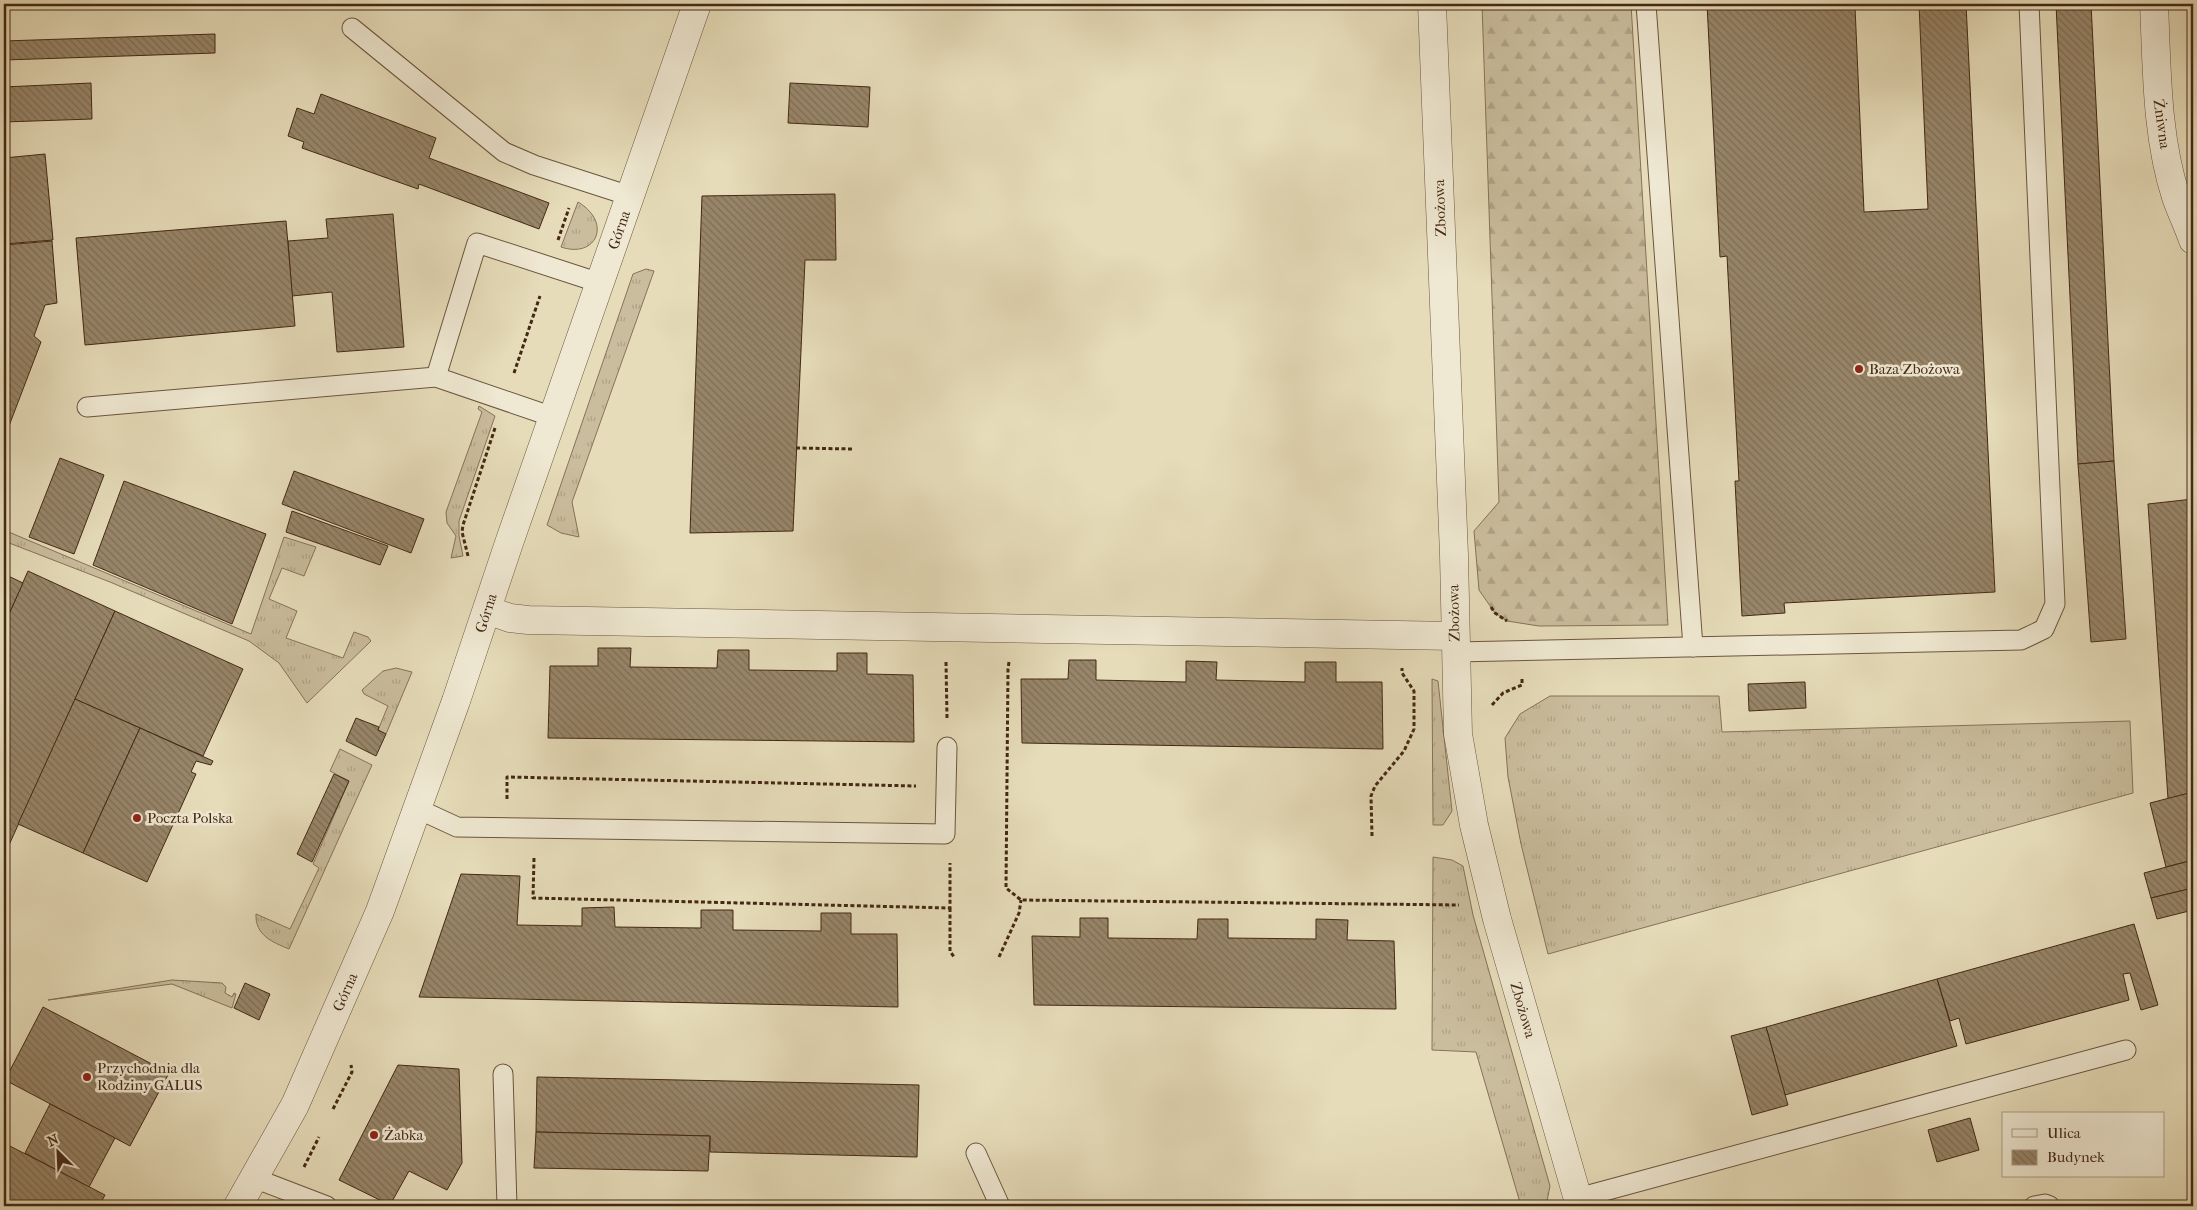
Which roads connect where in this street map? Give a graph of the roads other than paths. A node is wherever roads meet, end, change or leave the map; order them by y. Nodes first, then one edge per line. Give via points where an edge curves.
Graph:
1 (697, 4) edge
2 (1432, 4) edge
3 (1646, 4) edge
4 (2029, 4) edge
5 (2154, 4) edge
6 (352, 28) dead end
7 (630, 196) junction
8 (2193, 240) edge
9 (600, 283) junction
10 (436, 377) junction
11 (87, 407) dead end
12 (553, 417) junction
13 (487, 610) junction
14 (1455, 644) junction
15 (1693, 647) junction
16 (948, 747) dead end
17 (418, 809) junction
18 (2126, 1050) dead end
19 (503, 1074) dead end
20 (976, 1153) dead end
21 (254, 1178) junction
22 (1579, 1202) edge
23 (238, 1206) edge
24 (327, 1206) edge
25 (508, 1206) edge
26 (1000, 1206) edge
27 (2034, 1206) edge
28 (2050, 1206) edge

1 - 7 street, Górna
2 - 14 street, Zbożowa
3 - 15 lane
4 - 15 lane via 2056,604 2044,629 2021,640
5 - 8 street, Żniwna via 2158,104 2165,149 2176,196
6 - 7 lane via 504,152
7 - 9 street, Górna
9 - 10 lane via 477,243
9 - 12 street, Górna
10 - 11 lane
10 - 12 lane
12 - 13 street, Górna
13 - 14 street via 528,620
13 - 17 street, Górna
14 - 15 lane via 1519,650
14 - 22 street, Zbożowa via 1458,734 1474,825 1493,906
16 - 17 lane via 945,834 457,827
17 - 21 street, Górna via 380,911 295,1105
18 - 22 lane
19 - 25 lane
20 - 26 lane
21 - 23 street, Górna
21 - 24 lane
27 - 28 lane

